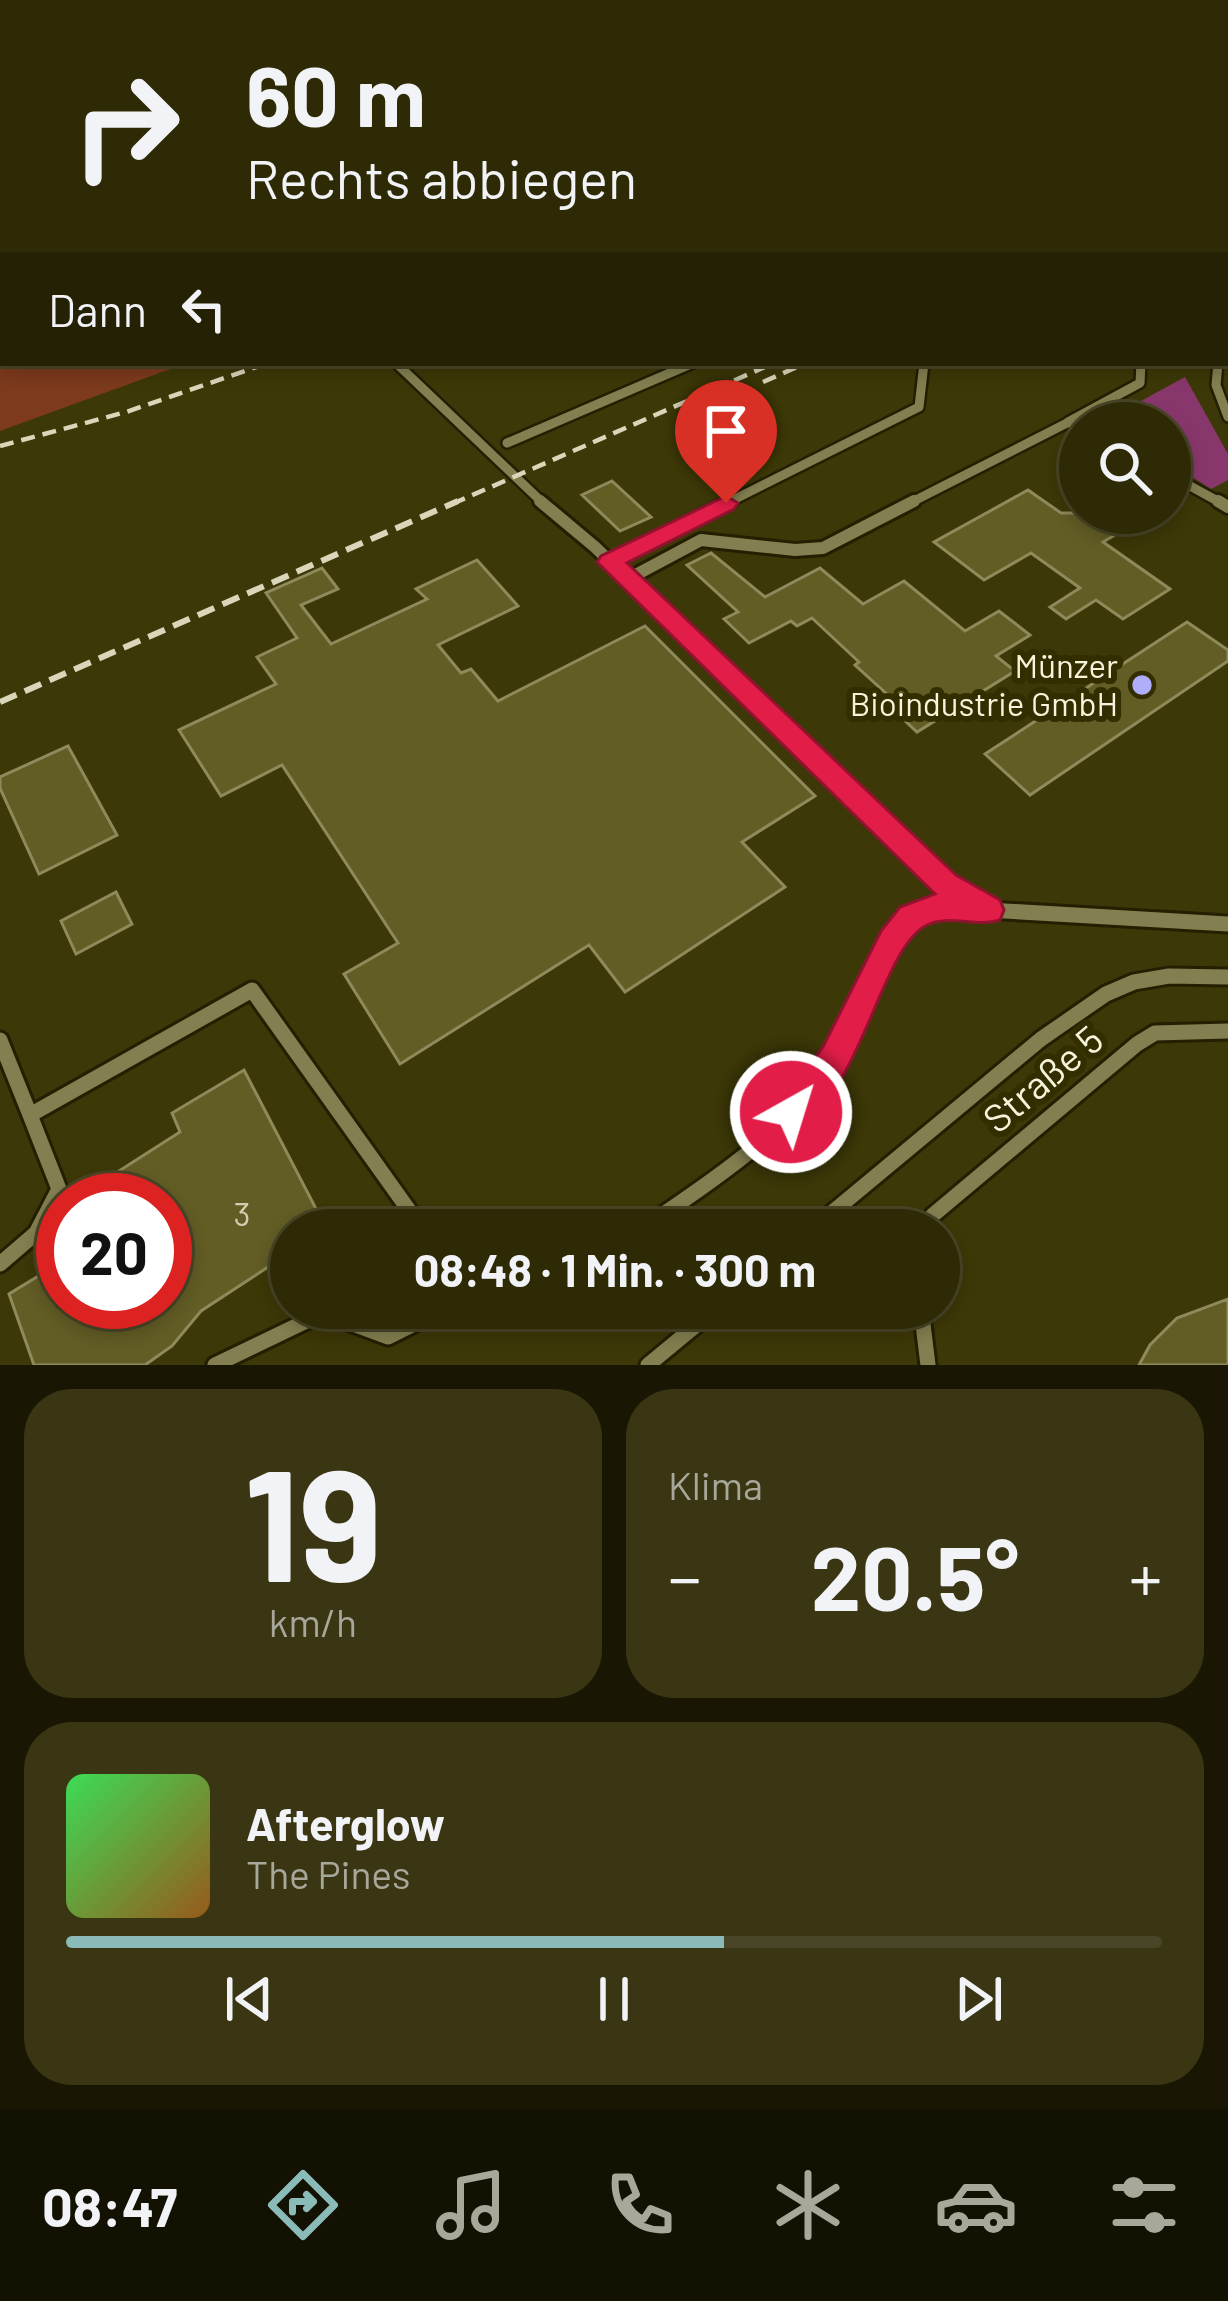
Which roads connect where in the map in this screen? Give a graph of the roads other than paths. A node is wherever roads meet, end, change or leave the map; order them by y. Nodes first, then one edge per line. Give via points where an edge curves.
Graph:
1 (400, 366) edge
2 (686, 366) edge
3 (924, 366) edge
4 (1142, 366) edge
5 (1221, 366) edge
6 (1109, 402) edge
7 (1228, 417) edge
8 (1059, 430) edge
9 (508, 443) dead end
10 (1191, 487) edge
11 (1228, 508) edge
12 (610, 562) junction
13 (628, 579) junction
14 (988, 910) junction
15 (1228, 924) edge
16 (1228, 977) edge
17 (1228, 1031) edge
18 (0, 1040) edge
19 (30, 1115) junction
20 (408, 1209) edge
21 (672, 1209) edge
22 (836, 1209) edge
23 (940, 1209) edge
24 (0, 1264) edge
25 (290, 1329) edge
26 (366, 1329) edge
27 (404, 1329) edge
28 (692, 1329) edge
29 (924, 1329) edge
30 (215, 1365) edge
31 (648, 1365) edge
32 (928, 1365) edge

1 - 12 lane
2 - 9 lane
3 - 12 lane via 919,406
4 - 6 lane via 1140,383
5 - 7 lane via 1216,385
8 - 13 lane via 823,548 701,540
10 - 11 lane
12 - 13 lane
13 - 14 lane via 945,884
14 - 15 lane
14 - 21 lane via 938,907 911,917 835,1059 791,1112
16 - 22 lane via 1169,976 1106,994
17 - 23 lane, Straße 5 via 1155,1033 1137,1044
18 - 19 lane
19 - 20 lane via 253,990
19 - 24 lane via 59,1189 35,1233
25 - 30 lane
26 - 27 lane via 388,1337
28 - 31 lane
29 - 32 lane

